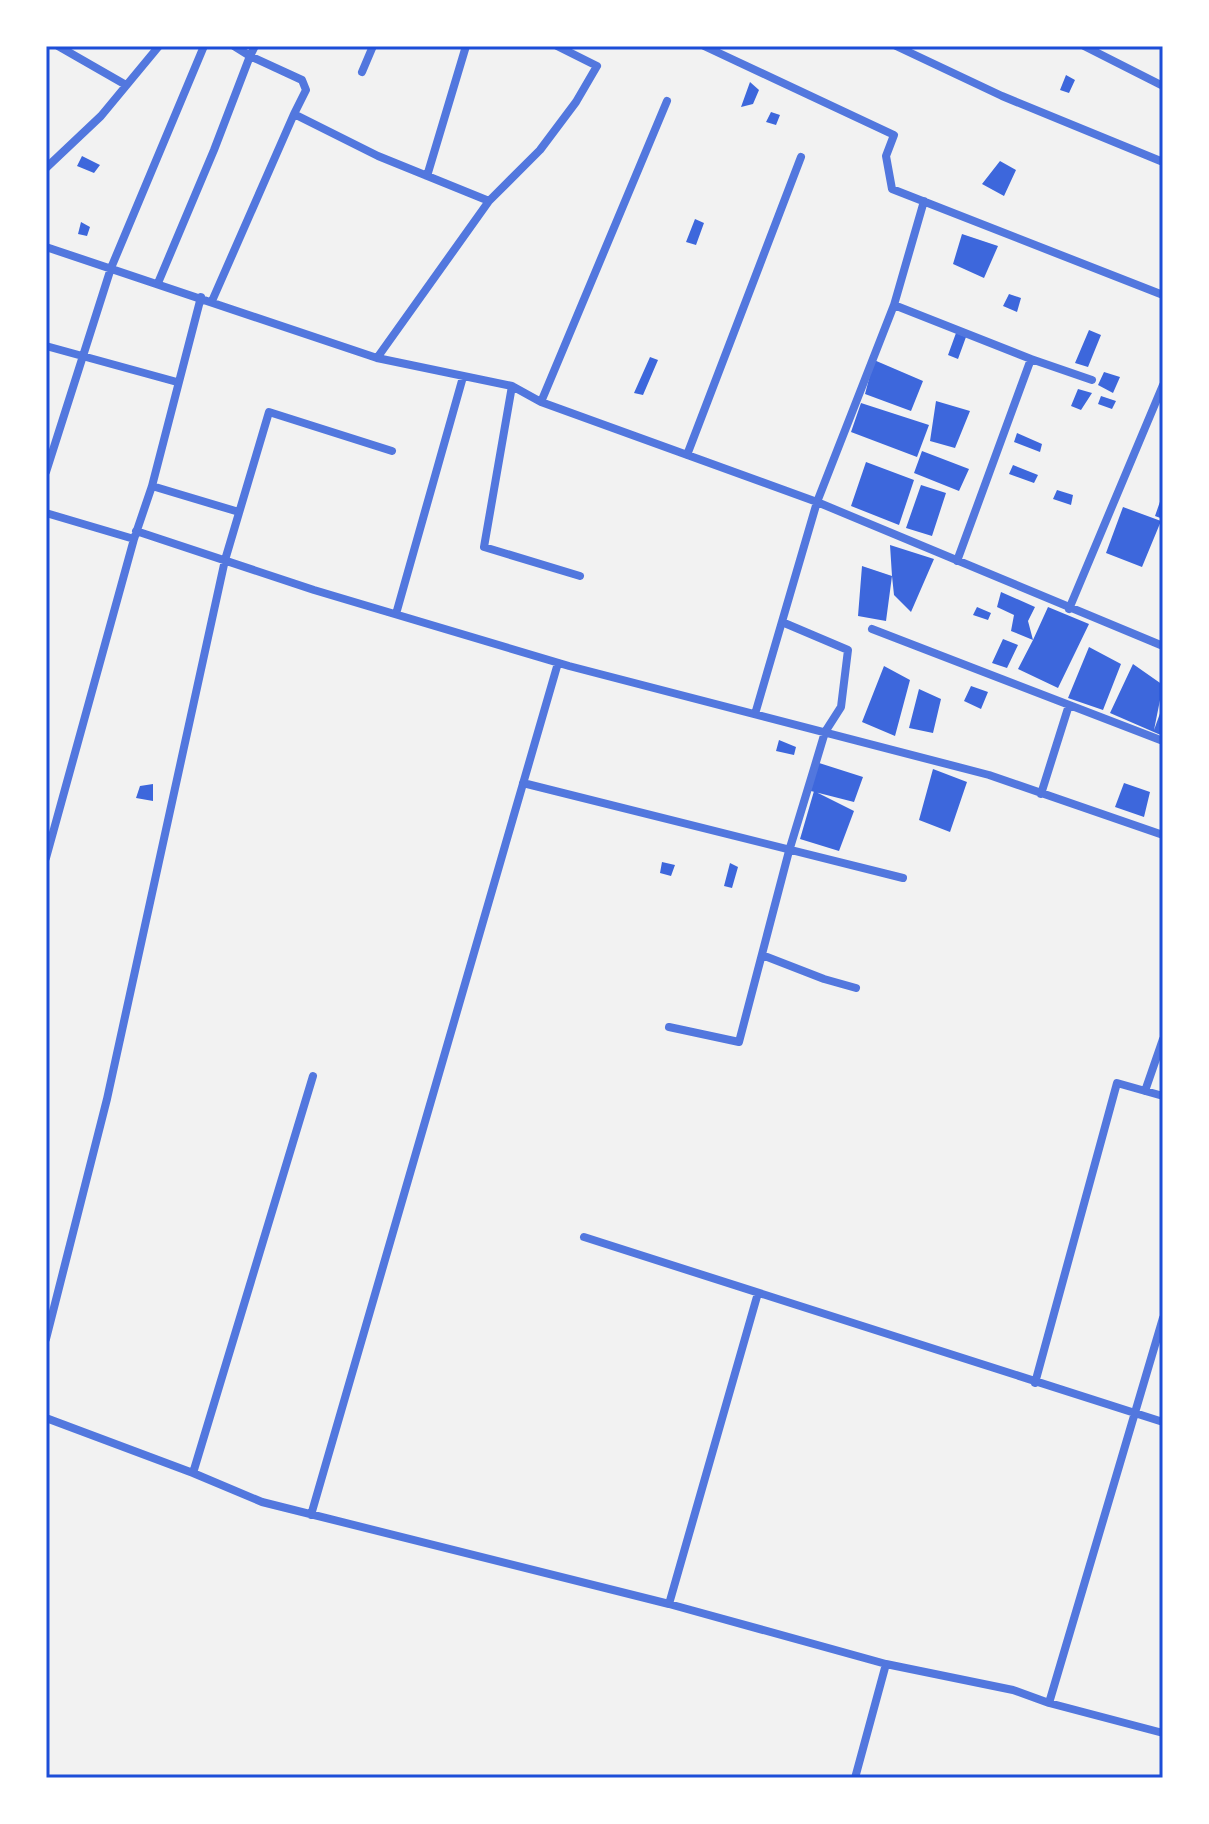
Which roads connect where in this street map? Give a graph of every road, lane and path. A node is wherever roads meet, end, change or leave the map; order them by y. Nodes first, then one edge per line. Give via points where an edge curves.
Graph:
1 (58, 46) edge
2 (159, 46) edge
3 (204, 46) edge
4 (234, 46) edge
5 (255, 46) edge
6 (373, 46) edge
7 (466, 46) edge
8 (557, 46) edge
9 (704, 46) edge
10 (896, 46) edge
11 (1084, 46) edge
12 (250, 56) junction
13 (362, 72) dead end
14 (126, 85) junction
15 (1163, 86) edge
16 (667, 101) dead end
17 (294, 114) junction
18 (801, 157) dead end
19 (1163, 162) edge
20 (46, 168) edge
21 (427, 176) junction
22 (489, 201) junction
23 (924, 201) junction
24 (46, 247) edge
25 (111, 268) junction
26 (158, 283) junction
27 (1163, 295) edge
28 (201, 297) junction
29 (212, 301) junction
30 (894, 305) junction
31 (46, 346) edge
32 (82, 358) junction
33 (377, 358) junction
34 (1031, 359) junction
35 (463, 377) junction
36 (1092, 380) dead end
37 (177, 382) junction
38 (1163, 385) edge
39 (512, 386) junction
40 (541, 402) junction
41 (392, 451) dead end
42 (687, 455) junction
43 (46, 472) edge
44 (152, 486) junction
45 (817, 502) junction
46 (239, 512) junction
47 (46, 513) edge
48 (135, 535) junction
49 (225, 560) junction
50 (957, 561) junction
51 (580, 576) dead end
52 (1069, 609) junction
53 (396, 614) junction
54 (782, 622) junction
55 (872, 629) dead end
56 (1163, 646) edge
57 (558, 663) junction
58 (1069, 705) junction
59 (755, 714) junction
60 (825, 732) junction
61 (1163, 741) edge
62 (523, 783) junction
63 (1041, 794) junction
64 (1163, 835) edge
65 (789, 851) junction
66 (46, 858) edge
67 (903, 878) dead end
68 (762, 955) junction
69 (856, 988) dead end
70 (669, 1027) dead end
71 (1163, 1039) edge
72 (313, 1076) dead end
73 (1145, 1091) junction
74 (1163, 1096) edge
75 (584, 1237) dead end
76 (758, 1293) junction
77 (1163, 1318) edge
78 (46, 1339) edge
79 (1035, 1383) junction
80 (1136, 1413) junction
81 (46, 1418) edge
82 (1163, 1422) edge
83 (193, 1473) junction
84 (311, 1515) junction
85 (669, 1604) junction
86 (886, 1664) junction
87 (1049, 1703) junction
88 (1163, 1733) edge
89 (855, 1778) edge

1 - 14 street
2 - 14 street
3 - 25 street
4 - 12 street
5 - 12 street
6 - 13 street
7 - 21 street
8 - 22 street via 597,66 540,150
9 - 23 street via 894,135 886,156 892,189
10 - 19 street
11 - 15 street
12 - 17 street via 302,80 306,90
12 - 26 street
14 - 20 street
16 - 40 street
17 - 21 street
17 - 29 street
18 - 42 street
21 - 22 street
22 - 33 street
23 - 27 street
23 - 30 street
24 - 25 street
25 - 26 street
25 - 32 street
26 - 28 street
28 - 29 street
28 - 37 street
29 - 33 street
30 - 34 street
30 - 45 street
31 - 32 street
32 - 37 street
32 - 43 street
33 - 35 street
34 - 36 street
34 - 50 street
35 - 39 street
35 - 53 street
37 - 44 street
38 - 52 street
39 - 40 street
39 - 51 street via 484,547
40 - 42 street
41 - 46 street via 269,412
42 - 45 street
44 - 46 street
44 - 48 street
45 - 50 street
45 - 54 street
46 - 49 street
47 - 48 street
48 - 49 street
48 - 66 street
49 - 53 street
49 - 78 street via 107,1099
50 - 52 street
52 - 56 street
53 - 57 street
54 - 59 street
54 - 60 street via 848,650 841,707
55 - 58 street
57 - 59 street
57 - 62 street
58 - 61 street
58 - 63 street
59 - 60 street
60 - 63 street
60 - 65 street
62 - 65 street
62 - 84 street
63 - 64 street
65 - 67 street
65 - 68 street
68 - 69 street
68 - 70 street via 739,1042
71 - 73 street
72 - 83 street
73 - 74 street
73 - 79 street via 1117,1083
75 - 76 street
76 - 79 street
76 - 85 street
77 - 80 street
79 - 80 street
80 - 82 street
80 - 87 street
81 - 83 street
83 - 84 street via 262,1502
84 - 85 street
85 - 86 street
86 - 87 street via 1013,1690
86 - 89 street
87 - 88 street

